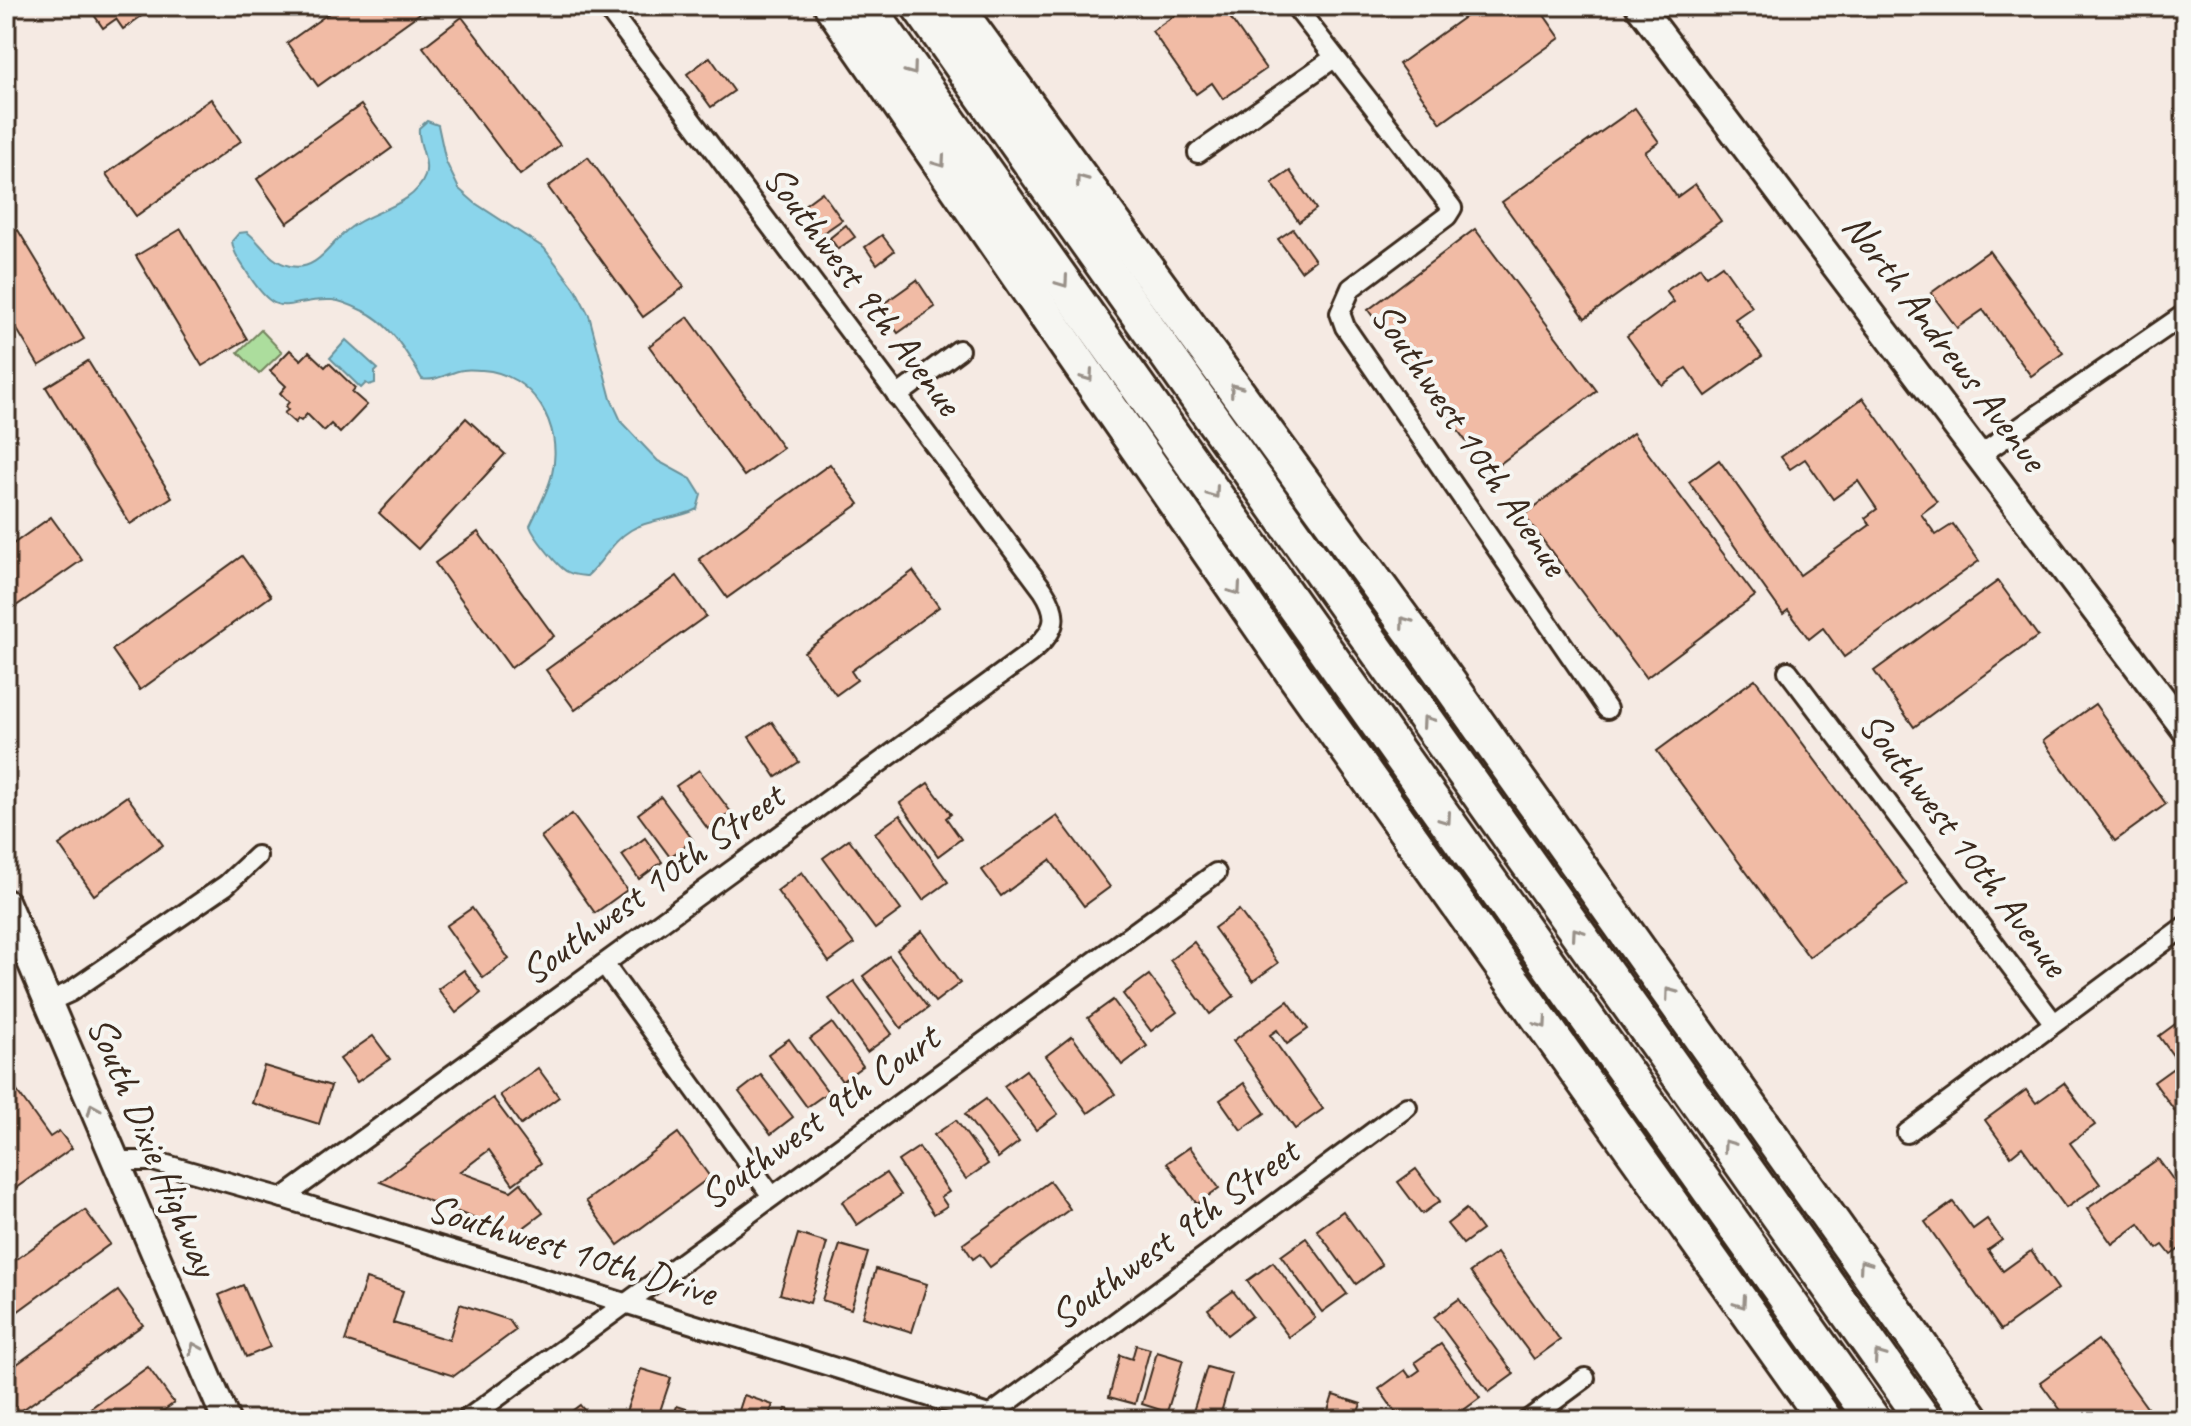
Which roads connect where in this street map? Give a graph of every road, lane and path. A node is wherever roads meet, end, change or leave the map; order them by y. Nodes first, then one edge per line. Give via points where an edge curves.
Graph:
1 (606, 6) edge
2 (832, 6) edge
3 (867, 6) edge
4 (919, 6) edge
5 (955, 6) edge
6 (1295, 6) edge
7 (1639, 6) edge
8 (1334, 58) junction
9 (1198, 153) dead end
10 (2185, 314) edge
11 (959, 350) dead end
12 (897, 396) junction
13 (1980, 455) junction
14 (1055, 620) joint
15 (1788, 671) dead end
16 (1607, 709) dead end
17 (2181, 714) edge
18 (257, 856) dead end
19 (1216, 873) dead end
20 (6, 903) edge
21 (2185, 926) edge
22 (604, 964) junction
23 (48, 1002) junction
24 (2053, 1022) junction
25 (1407, 1107) dead end
26 (1907, 1133) dead end
27 (1631, 1148) junction
28 (115, 1161) junction
29 (772, 1196) junction
30 (283, 1198) junction
31 (624, 1304) junction
32 (1810, 1331) junction
33 (1585, 1378) dead end
34 (993, 1418) edge
35 (226, 1420) edge
36 (466, 1420) edge
37 (1528, 1420) edge
38 (1825, 1420) edge
39 (1873, 1420) edge
40 (1924, 1420) edge
41 (1973, 1420) edge

1 - 12 street, Southwest 9th Avenue
2 -> 27 highway via 1292,671
3 -> 32 highway
40 -> 4 highway
41 -> 5 highway via 1400,615
6 - 8 street, Southwest 10th Avenue
7 - 13 main road, North Andrews Avenue
8 - 9 street
8 - 16 street, Southwest 10th Avenue via 1452,208 1351,288 1340,313 1345,327
10 - 13 street
11 - 12 street
12 - 14 street, Southwest 9th Avenue via 1043,590
13 - 17 main road, North Andrews Avenue
14 - 22 street, Southwest 10th Street via 1030,653
15 - 24 street, Southwest 10th Avenue
18 - 23 street via 214,893
19 - 29 street, Southwest 9th Court
20 - 23 main road, South Dixie Highway
21 - 24 street
22 - 29 street
22 - 30 street, Southwest 10th Street
28 -> 23 main road, South Dixie Highway
24 - 26 street
25 - 34 street, Southwest 9th Street
27 - 32 highway
27 -> 38 highway
28 - 30 street, Southwest 10th Drive via 153,1161
35 -> 28 main road, South Dixie Highway
29 - 31 street, Southwest 9th Court
30 - 31 street, Southwest 10th Drive
31 - 34 street, Southwest 10th Drive
31 - 36 street, Southwest 9th Court
32 - 39 highway
33 - 37 street

